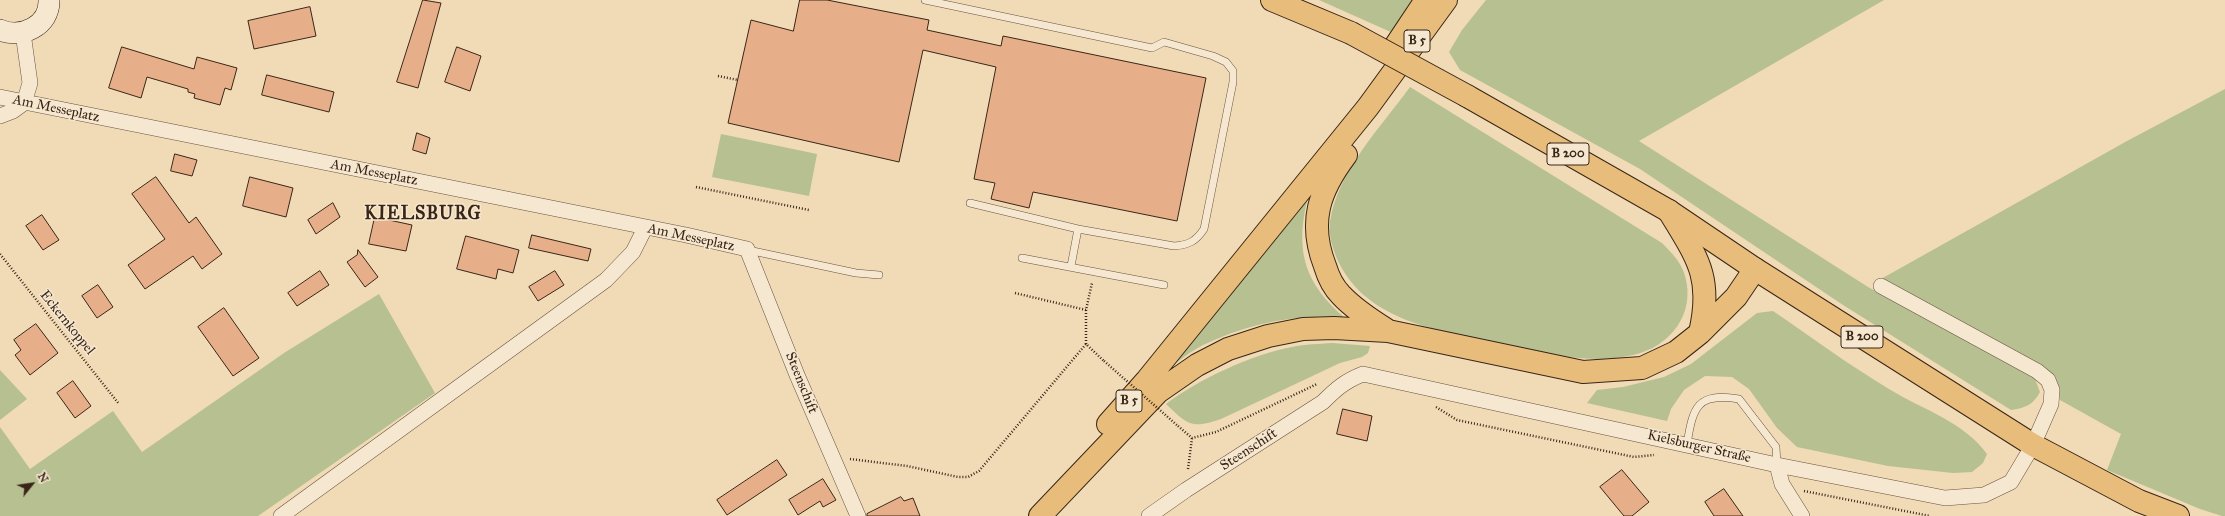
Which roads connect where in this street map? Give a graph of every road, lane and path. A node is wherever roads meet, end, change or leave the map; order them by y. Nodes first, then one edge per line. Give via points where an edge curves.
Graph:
1 (49, 0) edge
2 (925, 0) edge
3 (1272, 0) edge
4 (1426, 0) edge
5 (1446, 0) edge
6 (0, 30) edge
7 (23, 33) junction
8 (718, 76) dead end
9 (738, 80) dead end
10 (1387, 82) junction
11 (0, 97) edge
12 (24, 103) junction
13 (1368, 107) junction
14 (0, 116) edge
15 (696, 187) dead end
16 (970, 203) dead end
17 (809, 210) dead end
18 (1669, 212) junction
19 (645, 228) junction
20 (1078, 229) junction
21 (747, 250) junction
22 (0, 254) edge
23 (1022, 258) dead end
24 (1072, 266) junction
25 (1755, 269) junction
26 (1095, 271) junction
27 (879, 275) dead end
28 (1164, 285) dead end
29 (1880, 286) dead end
30 (1015, 293) dead end
31 (1086, 310) junction
32 (1388, 331) junction
33 (1700, 333) junction
34 (1086, 344) junction
35 (1346, 381) junction
36 (119, 404) dead end
37 (1192, 438) junction
38 (1687, 444) junction
39 (2033, 445) junction
40 (832, 457) junction
41 (1777, 465) junction
42 (1186, 490) junction
43 (281, 516) edge
44 (858, 516) edge
45 (1029, 516) edge
46 (1040, 516) edge
47 (1149, 516) edge
48 (1802, 516) edge
49 (2178, 516) edge

1 - 7 main road via 44,17 35,27
2 - 20 lane via 1152,48 1164,42 1213,56 1226,62 1233,71 1204,229 1197,240 1186,245 1174,246
3 - 18 main road, B 200, bridge via 1351,33 1467,96
4 - 13 main road via 1372,79
5 - 10 main road, B 5
6 - 7 main road
7 - 12 street via 30,83
8 - 9 path
10 - 13 main road, B 5
10 - 32 main road via 1387,100 1332,173 1324,190 1316,227 1320,253 1329,278 1340,294
11 - 12 street, Am Messeplatz
12 - 14 street via 14,111
12 - 19 street, Am Messeplatz
13 - 45 main road, B 5 via 1147,380
15 - 17 path
16 - 20 lane
18 - 25 main road, B 200
18 - 33 main road via 1702,270 1705,312
19 - 21 street, Am Messeplatz
19 - 43 street via 634,252 606,280
20 - 24 lane
21 - 27 lane via 856,273
21 - 40 street, Steenschift
22 - 36 path, Eckernkoppel
23 - 24 lane
24 - 26 lane
25 - 33 main road via 1736,297
25 - 39 main road, B 200
26 - 28 lane
26 - 31 path
29 - 39 street, Kielsburger Straße via 2037,371 2048,380 2052,390 2051,404
30 - 31 path
31 - 34 path
32 - 33 main road via 1583,372 1642,368 1676,352
32 - 46 main road via 1303,329 1254,340 1228,349 1197,365 1158,392
34 - 37 path, bridge
34 - 40 path via 979,471 968,477 907,466
35 - 37 path via 1331,378 1216,432
35 - 38 street, Kielsburger Straße via 1363,374
35 - 42 street, Steenschift via 1323,402
37 - 42 path
38 - 41 street, Kielsburger Straße
38 - 41 lane via 1691,418 1698,405 1710,399 1739,399 1776,446
39 - 41 street, Kielsburger Straße via 2011,482 1984,495 1944,498
39 - 49 main road, B 200 via 2139,501
40 - 44 street, Steenschift
41 - 48 street via 1782,484
42 - 47 street, Steenschift

